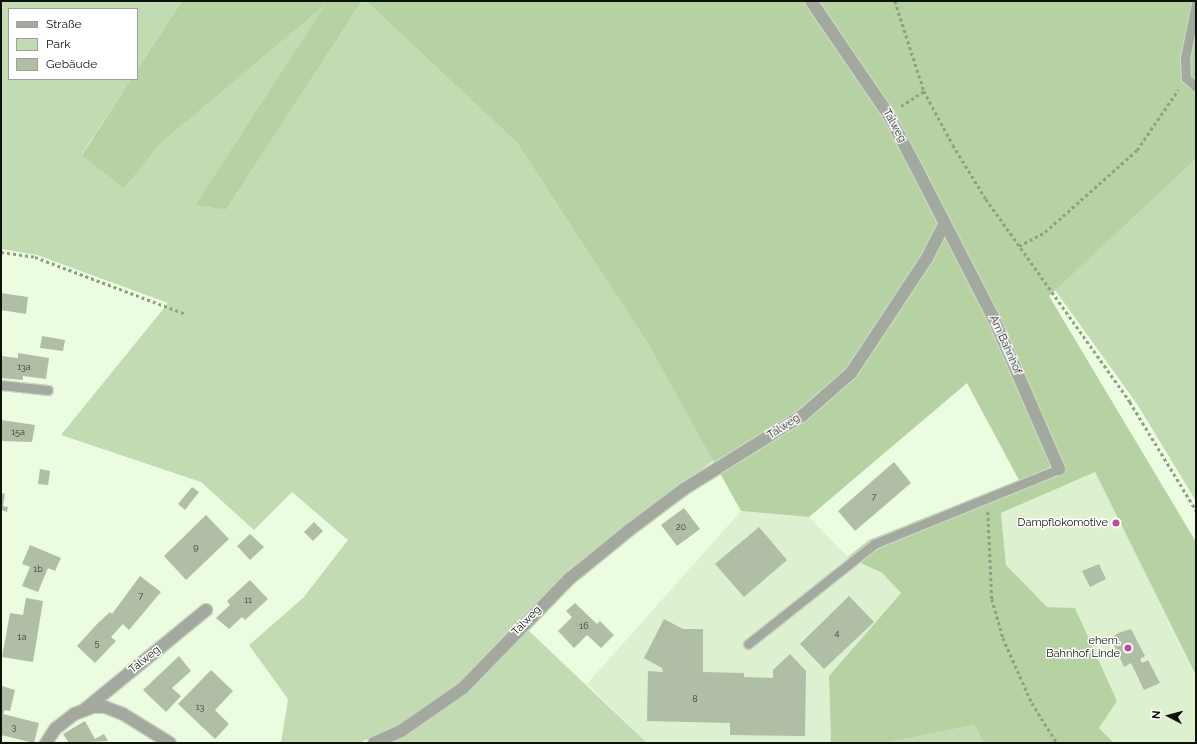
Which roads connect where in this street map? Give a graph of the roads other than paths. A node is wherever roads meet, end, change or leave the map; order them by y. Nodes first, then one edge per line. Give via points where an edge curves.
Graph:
1 (812, 1) edge
2 (1196, 4) edge
3 (1196, 87) edge
4 (944, 225) junction
5 (1, 385) edge
6 (48, 390) dead end
7 (1059, 469) joint
8 (206, 610) dead end
9 (748, 644) dead end
10 (84, 710) junction
11 (46, 743) edge
12 (170, 743) edge
13 (374, 743) edge

1 - 4 street, Talweg via 888,114
2 - 3 lane via 1185,58 1186,78
4 - 7 street, Am Bahnhof via 993,317
4 - 13 street, Talweg via 927,258 851,373 803,415 684,489 628,531 569,579 463,688 401,731
5 - 6 lane
7 - 9 lane via 874,544
8 - 10 street, Talweg
10 - 11 street, Talweg via 74,714 55,729
10 - 12 street, Talweg via 105,706

